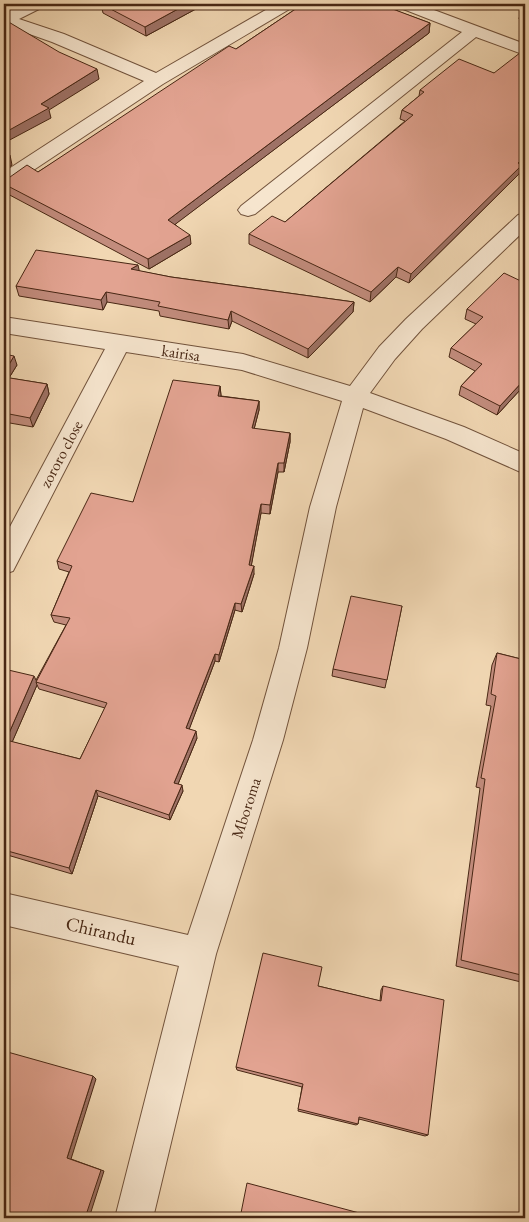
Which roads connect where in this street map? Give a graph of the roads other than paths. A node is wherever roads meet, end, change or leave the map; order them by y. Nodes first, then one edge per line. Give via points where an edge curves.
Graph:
1 (37, 4) edge
2 (287, 4) edge
3 (404, 4) edge
4 (4, 19) edge
5 (474, 31) junction
6 (525, 50) edge
7 (158, 80) junction
8 (4, 181) edge
9 (248, 210) dead end
10 (525, 219) edge
11 (518, 240) edge
12 (4, 325) edge
13 (119, 344) junction
14 (355, 396) junction
15 (525, 465) edge
16 (4, 563) edge
17 (4, 908) edge
18 (198, 954) junction
19 (134, 1218) edge

1 - 4 street
2 - 7 street
3 - 5 street
4 - 7 street
5 - 6 street
5 - 9 street
7 - 8 street
10 - 11 street
11 - 14 street via 414,324
12 - 13 street, kairisa
13 - 14 street, kairisa via 243,362
13 - 16 street, zororo close
14 - 15 street, kairisa via 455,433
14 - 18 street, Mboroma via 323,507 293,648 268,740
17 - 18 street, Chirandu
18 - 19 street, Mboroma

